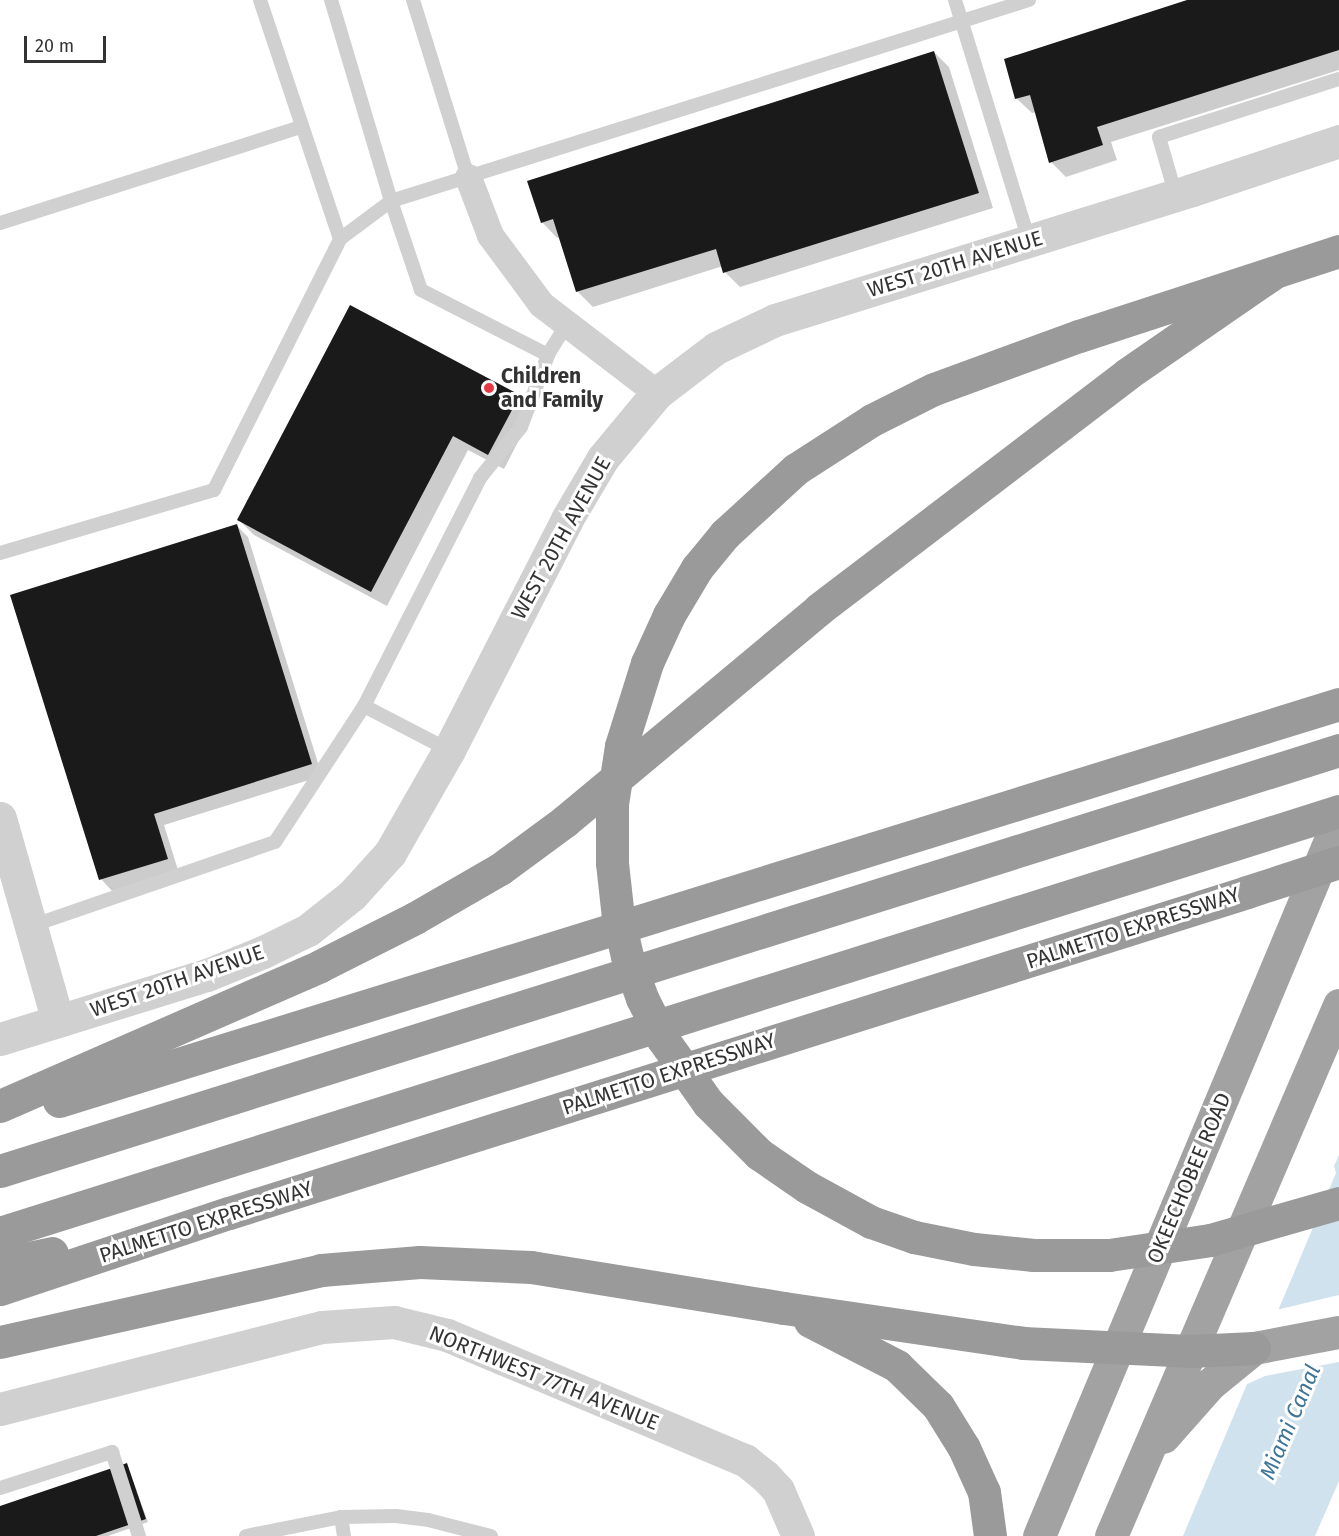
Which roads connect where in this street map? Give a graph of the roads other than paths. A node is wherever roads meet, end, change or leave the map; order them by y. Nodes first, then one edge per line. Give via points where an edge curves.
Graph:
1 (260, 0) edge
2 (331, 0) edge
3 (413, 0) edge
4 (955, 0) edge
5 (1029, 0) edge
6 (962, 21) junction
7 (1339, 79) edge
8 (300, 127) junction
9 (1339, 141) edge
10 (468, 177) junction
11 (1176, 196) junction
12 (391, 201) junction
13 (0, 223) edge
14 (340, 239) junction
15 (1029, 240) junction
16 (1339, 251) edge
17 (1272, 274) junction
18 (567, 324) junction
19 (548, 355) junction
20 (657, 393) junction
21 (0, 553) edge
22 (364, 706) junction
23 (1332, 706) edge
24 (449, 750) junction
25 (1339, 750) edge
26 (1339, 811) edge
27 (0, 818) edge
28 (1339, 819) edge
29 (1339, 862) edge
30 (31, 926) junction
31 (1339, 1005) edge
32 (58, 1021) junction
33 (0, 1039) edge
34 (0, 1106) edge
35 (0, 1119) edge
36 (0, 1171) edge
37 (1339, 1203) edge
38 (229, 1213) junction
39 (0, 1233) edge
40 (0, 1263) edge
41 (0, 1289) edge
42 (784, 1308) junction
43 (1338, 1333) edge
44 (0, 1342) edge
45 (1117, 1348) junction
46 (1254, 1348) junction
47 (1190, 1351) junction
48 (0, 1409) edge
49 (1144, 1458) junction
50 (0, 1488) edge
51 (340, 1517) junction
52 (139, 1536) edge
53 (246, 1536) edge
54 (345, 1536) edge
55 (491, 1536) edge
56 (798, 1536) edge
57 (990, 1536) edge
58 (1039, 1536) edge
59 (1057, 1536) edge
60 (1111, 1536) edge

1 - 8 lane
2 - 12 lane
3 - 10 lane
4 - 6 lane
5 - 6 lane
6 - 10 lane
6 - 15 lane
7 - 11 lane via 1159,137
8 - 13 lane
8 - 14 lane
9 - 11 street, WEST 20TH AVENUE
10 - 12 lane
10 - 18 street via 490,235 542,304
11 - 15 street, WEST 20TH AVENUE
12 - 14 lane
12 - 19 lane via 421,290
14 - 21 lane via 214,490
15 - 20 street, WEST 20TH AVENUE via 775,320 716,348
16 - 17 highway
17 - 34 highway via 1127,374 828,602 566,821 500,869 320,966
17 - 37 highway, bridge via 1079,336 934,389 872,420 796,468 725,534 697,568 669,615 647,663 621,746 612,804 612,863 618,917 642,998 662,1038 708,1103 759,1154 807,1187 871,1221 914,1237 974,1249 1034,1255 1109,1255 1210,1240
18 - 19 lane
18 - 20 street
19 - 22 lane via 521,427 480,477
20 - 24 street, WEST 20TH AVENUE via 603,458 567,519
22 - 24 lane
22 - 30 lane via 275,842
23 - 35 highway
24 - 32 street, WEST 20TH AVENUE via 390,853 352,895 308,930 207,975
25 - 36 highway
26 - 39 highway
27 - 30 street
28 - 45 highway, OKEECHOBEE ROAD
29 - 38 highway, PALMETTO EXPRESSWAY, bridge
30 - 32 street
31 - 47 highway
32 - 33 street, WEST 20TH AVENUE
38 - 40 highway
38 - 41 highway, PALMETTO EXPRESSWAY
42 - 44 highway via 531,1267 420,1262 321,1270
42 - 45 highway via 1023,1344
42 - 57 highway via 897,1366 938,1406 964,1448 984,1492
43 - 46 highway
45 - 47 highway
45 - 58 highway, OKEECHOBEE ROAD
45 - 59 highway via 1101,1432
46 - 47 highway
46 - 49 highway via 1210,1384
47 - 49 highway
48 - 56 street, NORTHWEST 77TH AVENUE via 322,1327 394,1322 447,1335 745,1461 778,1490
49 - 60 highway
50 - 52 lane via 111,1452
51 - 53 lane
51 - 54 lane
51 - 55 lane via 428,1520

